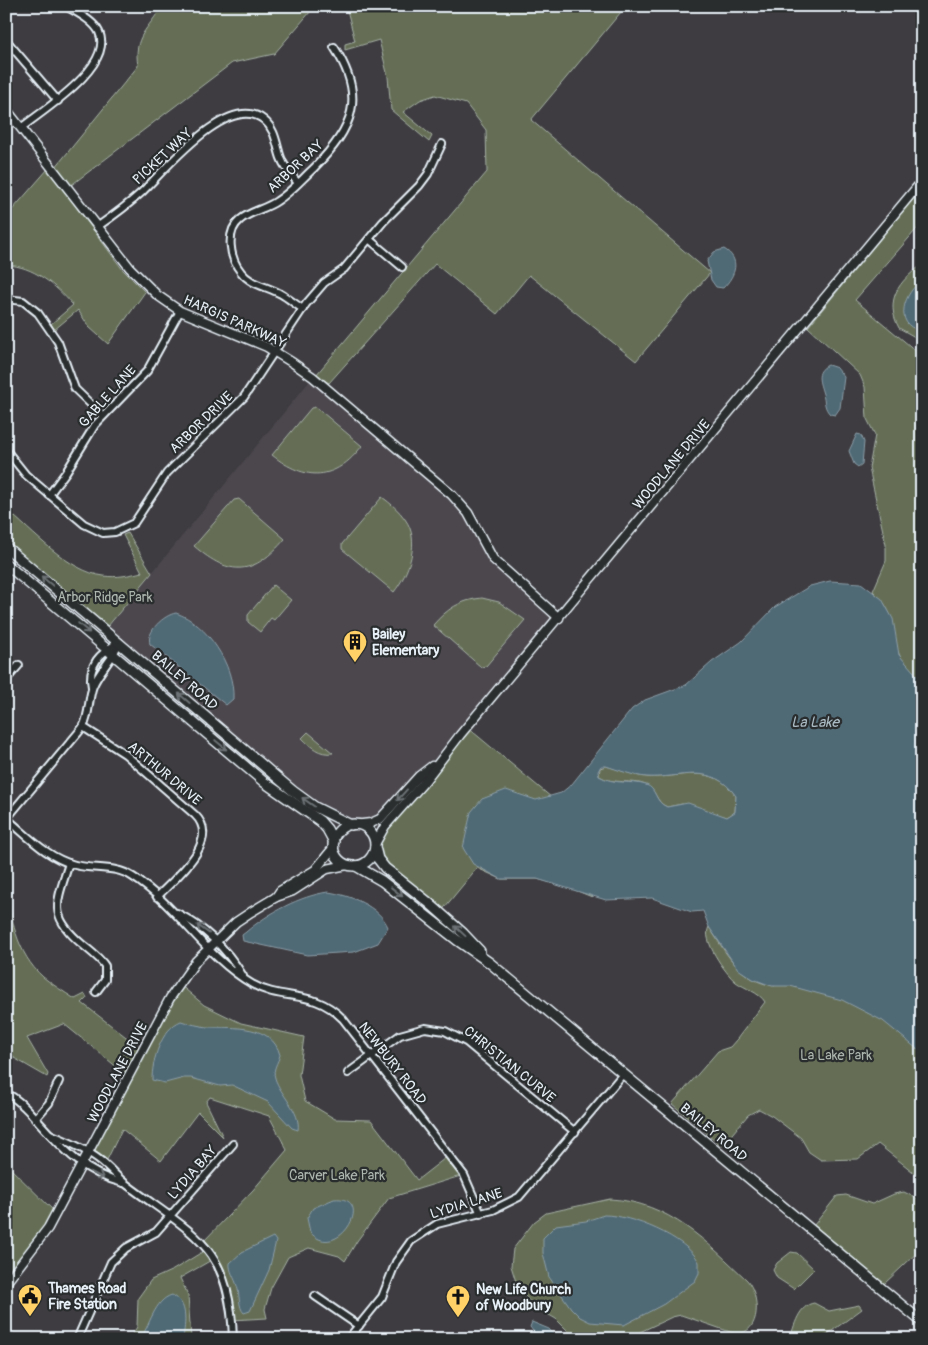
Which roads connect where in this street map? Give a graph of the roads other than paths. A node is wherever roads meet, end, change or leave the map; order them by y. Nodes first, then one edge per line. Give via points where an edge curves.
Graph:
1 (66, 6) edge
2 (6, 40) edge
3 (334, 47) dead end
4 (58, 101) junction
5 (6, 109) edge
6 (21, 128) junction
7 (442, 144) dead end
8 (922, 181) edge
9 (298, 182) junction
10 (97, 227) junction
11 (370, 240) junction
12 (402, 267) dead end
13 (6, 299) edge
14 (303, 309) junction
15 (180, 311) junction
16 (275, 352) junction
17 (103, 416) junction
18 (6, 450) edge
19 (49, 495) junction
20 (6, 547) edge
21 (6, 564) edge
22 (559, 618) junction
23 (119, 642) junction
24 (111, 652) junction
25 (19, 665) dead end
26 (6, 680) edge
27 (83, 727) junction
28 (438, 762) junction
29 (7, 818) edge
30 (353, 825) junction
31 (334, 844) junction
32 (375, 846) junction
33 (69, 863) junction
34 (352, 865) junction
35 (157, 897) junction
36 (276, 897) junction
37 (172, 910) junction
38 (216, 940) junction
39 (208, 948) junction
40 (490, 963) junction
41 (245, 979) junction
42 (96, 992) dead end
43 (371, 1056) junction
44 (348, 1073) dead end
45 (623, 1074) junction
46 (58, 1081) dead end
47 (6, 1093) edge
48 (35, 1118) junction
49 (575, 1132) junction
50 (50, 1134) junction
51 (233, 1144) dead end
52 (88, 1153) junction
53 (82, 1165) junction
54 (124, 1183) junction
55 (480, 1214) junction
56 (171, 1216) junction
57 (6, 1283) edge
58 (314, 1296) dead end
59 (922, 1322) edge
60 (359, 1326) junction
61 (77, 1339) edge
62 (233, 1339) edge
63 (348, 1339) edge

1 - 4 street via 95,26 101,45 95,60
2 - 4 street
3 - 9 street, ARBOR BAY via 349,75 350,114 338,142
4 - 6 street
5 - 6 street, HARGIS PARKWAY
6 - 10 street, HARGIS PARKWAY
7 - 11 street, ARBOR DRIVE via 424,180
8 - 22 street, WOODLANE DRIVE
9 - 10 street, PICKET WAY via 283,163 268,124 255,115 243,113 193,141 142,192
9 - 14 street, ARBOR BAY via 275,203 240,219 230,238 236,265 244,276
10 - 15 street, HARGIS PARKWAY via 139,279
11 - 12 street
11 - 14 street, ARBOR DRIVE
13 - 17 street via 23,301 38,313 58,342 75,390
14 - 16 street, ARBOR DRIVE
15 - 16 street, HARGIS PARKWAY
15 - 17 street, GABLE LANE via 147,371
16 - 19 street, ARBOR DRIVE via 244,397 173,466 130,526 116,532 98,531 84,524
16 - 22 street, HARGIS PARKWAY via 313,377 452,495 468,513 493,559
17 - 19 street, GABLE LANE
18 - 19 street, ARBOR DRIVE via 26,475
23 -> 20 main road, BAILEY ROAD
21 -> 24 main road, BAILEY ROAD
22 - 28 street, WOODLANE DRIVE
23 - 24 street
30 -> 23 main road, BAILEY ROAD via 315,807 293,791
24 - 27 street via 90,670 92,687
24 -> 31 main road, BAILEY ROAD via 264,782 320,821
25 - 26 street
27 - 29 street
27 - 35 street, ARTHUR DRIVE via 132,759 203,824 205,833 200,848
28 -> 30 street, WOODLANE DRIVE via 419,776 380,819
28 - 32 street, WOODLANE DRIVE via 385,826
29 - 33 street, NEWBURY ROAD via 48,853
30 - 31 main road via 342,829
30 - 32 main road via 368,830
31 - 34 main road via 338,858
31 - 36 street, WOODLANE DRIVE via 315,870 280,891
32 - 34 main road via 370,858
40 -> 32 main road, BAILEY ROAD via 463,932 384,868
33 - 35 street, NEWBURY ROAD via 124,872
33 - 42 street via 58,896 59,916 66,930 105,966 105,980
34 - 36 street, WOODLANE DRIVE via 327,869 293,892
34 -> 40 main road, BAILEY ROAD via 382,881
35 - 37 street, NEWBURY ROAD
36 - 38 street, WOODLANE DRIVE via 243,917
38 -> 37 street, NEWBURY ROAD
37 - 39 street, NEWBURY ROAD
38 - 39 street, WOODLANE DRIVE
38 - 41 street, NEWBURY ROAD
39 - 41 street, NEWBURY ROAD
39 - 52 street, WOODLANE DRIVE via 188,970 170,998
40 - 45 main road, BAILEY ROAD
41 - 43 street, NEWBURY ROAD via 259,987 312,999 330,1007
43 - 44 street, CHRISTIAN CURVE
43 - 49 street, CHRISTIAN CURVE via 410,1031 425,1028 445,1031 466,1042
43 - 55 street, NEWBURY ROAD via 464,1175
45 - 49 street, LYDIA LANE
45 - 59 main road, BAILEY ROAD
46 - 48 street via 49,1103
47 - 48 street
48 - 50 street
49 - 55 street, LYDIA LANE via 519,1197
50 - 52 street
50 - 53 street
51 - 56 street, LYDIA BAY
52 - 53 street, WOODLANE DRIVE
52 - 54 street
53 -> 54 street via 102,1177
53 - 57 street, WOODLANE DRIVE via 48,1228
54 - 56 street
55 - 60 street, LYDIA LANE via 441,1222 414,1238 396,1262 382,1297
56 - 61 street, LYDIA BAY via 153,1235 126,1248 111,1262
56 - 62 street via 205,1246 220,1267 226,1285
58 - 60 street
60 - 63 street, LYDIA LANE

